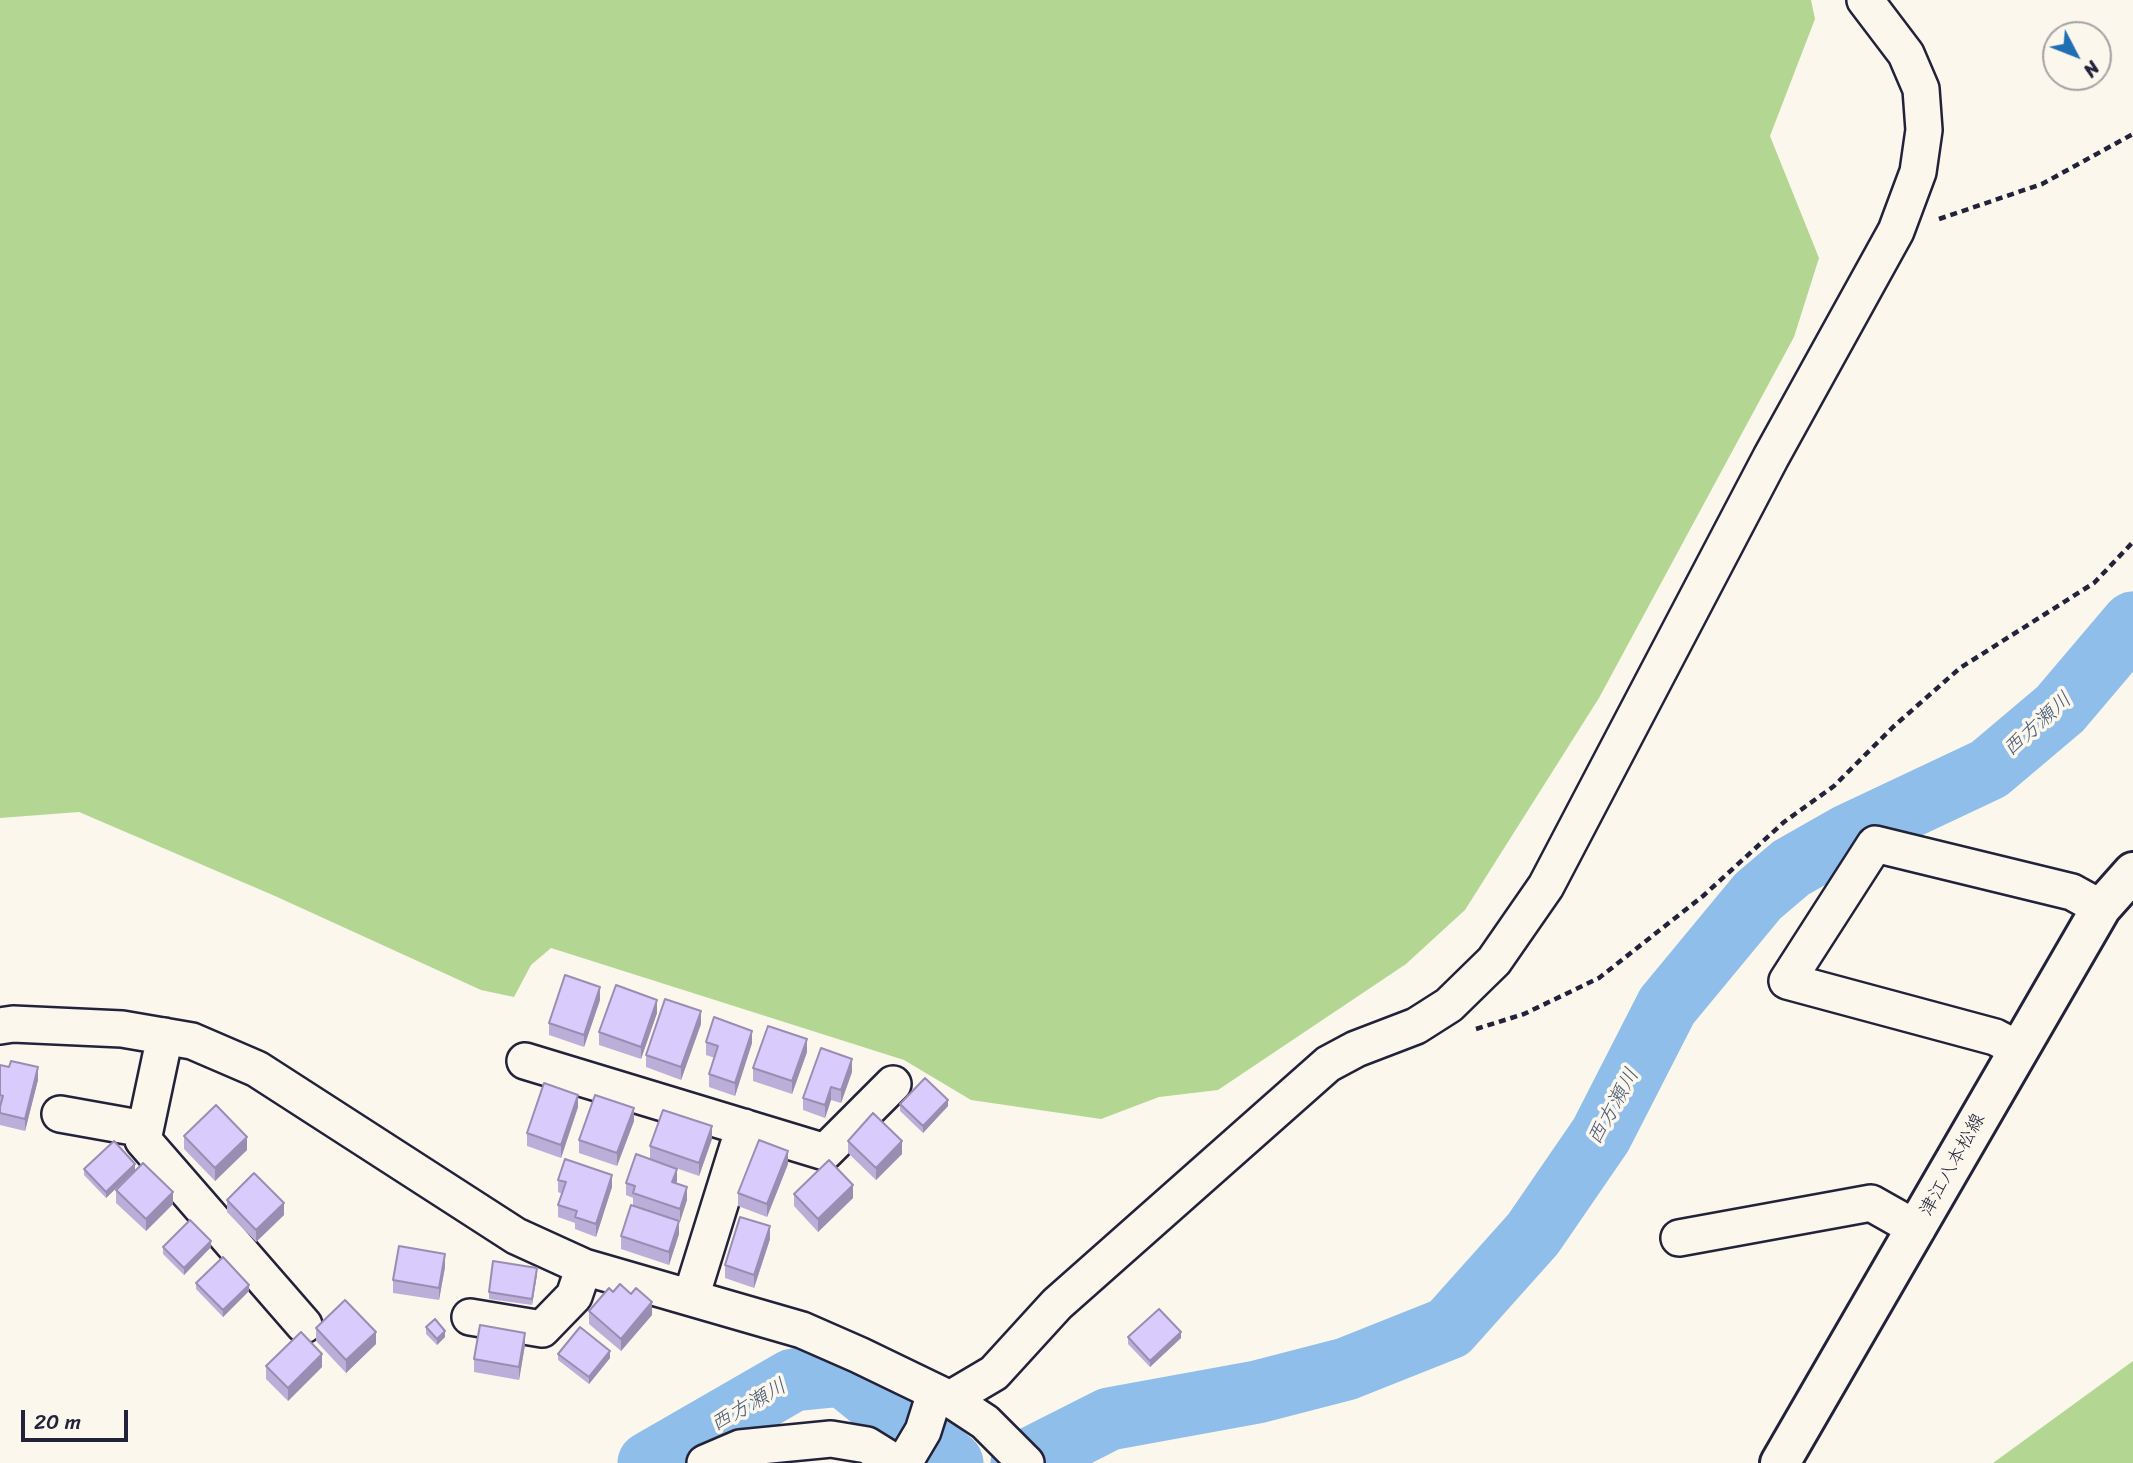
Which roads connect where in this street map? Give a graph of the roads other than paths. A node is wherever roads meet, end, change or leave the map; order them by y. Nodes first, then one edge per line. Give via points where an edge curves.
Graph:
1 (1865, 0) edge
2 (2133, 872) edge
3 (2101, 908) junction
4 (0, 1026) edge
5 (165, 1036) junction
6 (2018, 1049) junction
7 (525, 1061) dead end
8 (893, 1084) dead end
9 (60, 1114) dead end
10 (744, 1127) junction
11 (145, 1129) junction
12 (1917, 1229) junction
13 (1679, 1238) dead end
14 (584, 1267) junction
15 (691, 1297) junction
16 (470, 1317) dead end
17 (304, 1325) dead end
18 (943, 1396) junction
19 (1023, 1460) edge
20 (705, 1463) edge
21 (896, 1463) edge
22 (904, 1463) edge
23 (1780, 1463) edge

1 - 18 street via 1906,54 1920,89 1924,130 1918,173 1896,231 1771,457 1546,886 1494,961 1438,1012 1328,1064 1057,1304 994,1373
2 - 3 main road, 津江八本松線
3 - 6 main road, 津江八本松線
3 - 6 street via 2072,892 1875,844 1787,981 1995,1037
4 - 5 street via 122,1029
5 - 11 street
5 - 14 street via 192,1041 257,1069 516,1236
6 - 12 main road, 津江八本松線
7 - 10 street
8 - 10 street via 825,1152
9 - 11 street
10 - 15 street
11 - 17 street via 142,1139
12 - 13 street via 1871,1203
12 - 23 main road, 津江八本松線
14 - 15 street
14 - 16 street via 574,1296 542,1329
15 - 18 street via 802,1330
18 - 19 street via 985,1422
18 - 22 street
20 - 21 street via 740,1448 831,1439 867,1445

